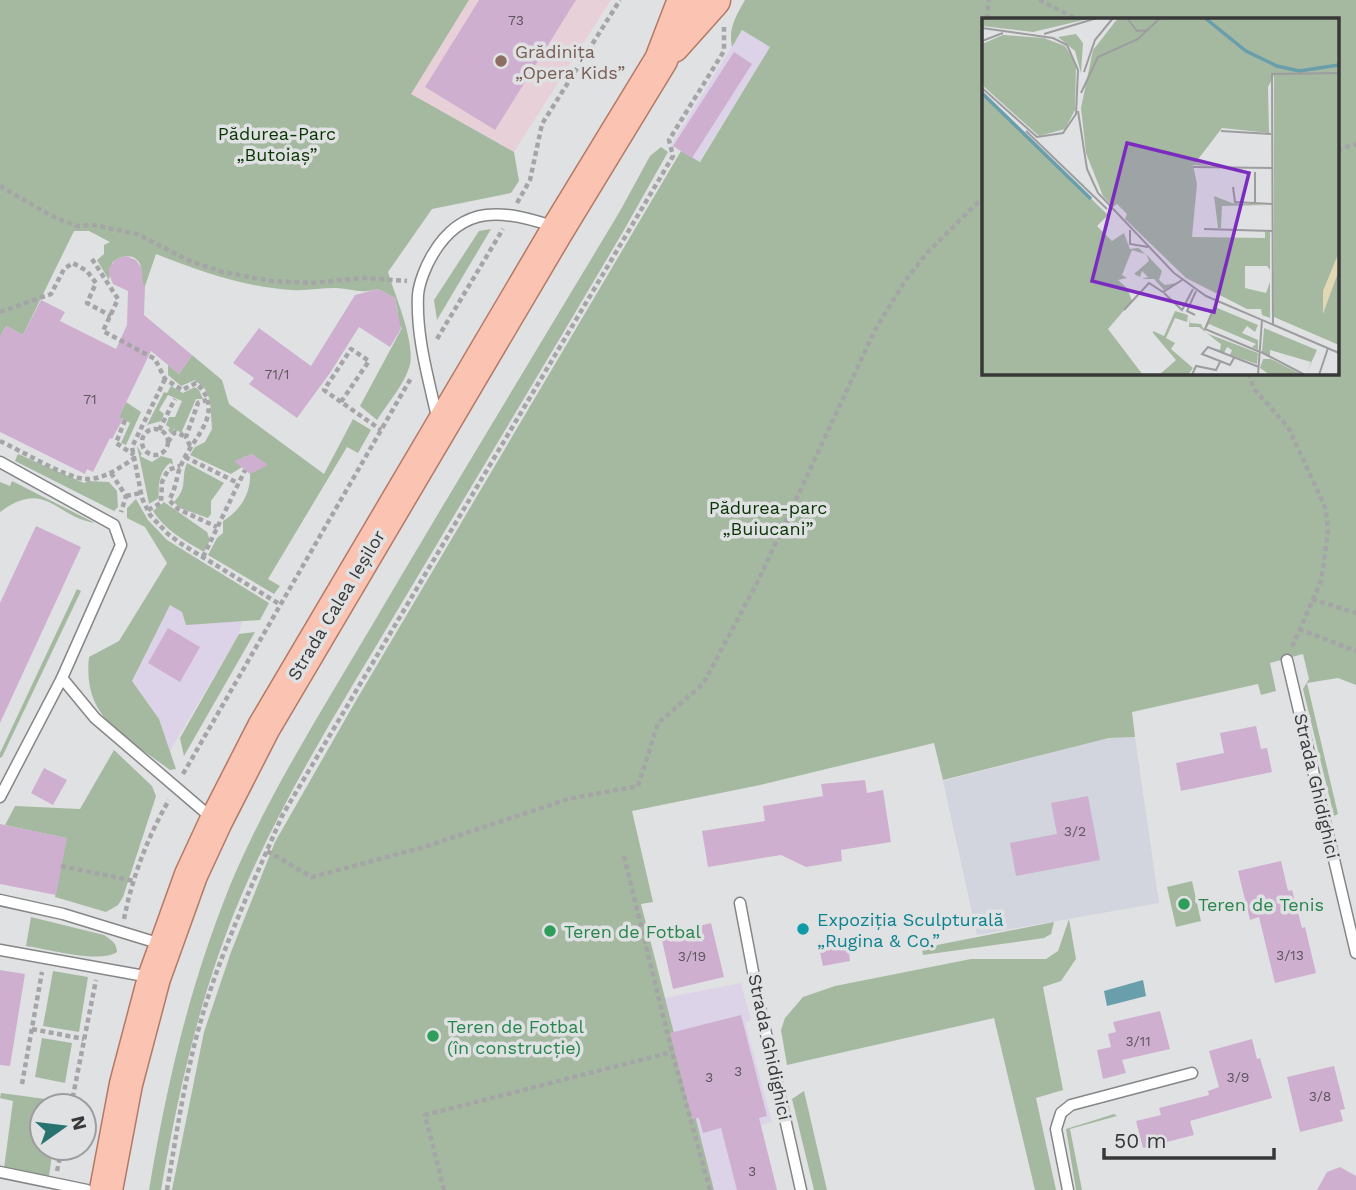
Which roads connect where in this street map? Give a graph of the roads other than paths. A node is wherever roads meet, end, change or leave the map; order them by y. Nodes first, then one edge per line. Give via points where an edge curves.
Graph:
1 (684, 0) edge
2 (719, 12) edge
3 (661, 60) junction
4 (558, 229) junction
5 (440, 430) junction
6 (0, 462) edge
7 (1287, 660) road end
8 (62, 678) junction
9 (0, 797) edge
10 (216, 821) junction
11 (0, 900) edge
12 (740, 903) dead end
13 (165, 945) junction
14 (0, 950) edge
15 (1356, 953) edge
16 (154, 978) junction
17 (1192, 1073) dead end
18 (0, 1172) edge
19 (87, 1190) edge
20 (106, 1190) edge
21 (802, 1190) edge
22 (1068, 1190) edge

1 - 3 main road, Strada Calea Ieșilor
2 - 3 main road, Strada Calea Ieșilor
3 - 4 main road, Strada Calea Ieșilor
4 - 5 main road, Strada Calea Ieșilor
4 - 5 lane via 511,214 485,214 470,218 435,250 418,291 419,329
5 - 10 main road, Strada Calea Ieșilor via 264,727
6 - 8 lane via 114,525 121,545
7 - 15 lane, Strada Ghidighici
8 - 9 lane
8 - 10 lane via 95,718
10 - 13 main road, Strada Calea Ieșilor
11 - 13 lane
12 - 21 lane, Strada Ghidighici
13 - 16 main road, Strada Calea Ieșilor
14 - 16 lane
16 - 20 main road, Strada Calea Ieșilor via 126,1084
17 - 22 lane via 1071,1105 1061,1114 1056,1129
18 - 19 lane

